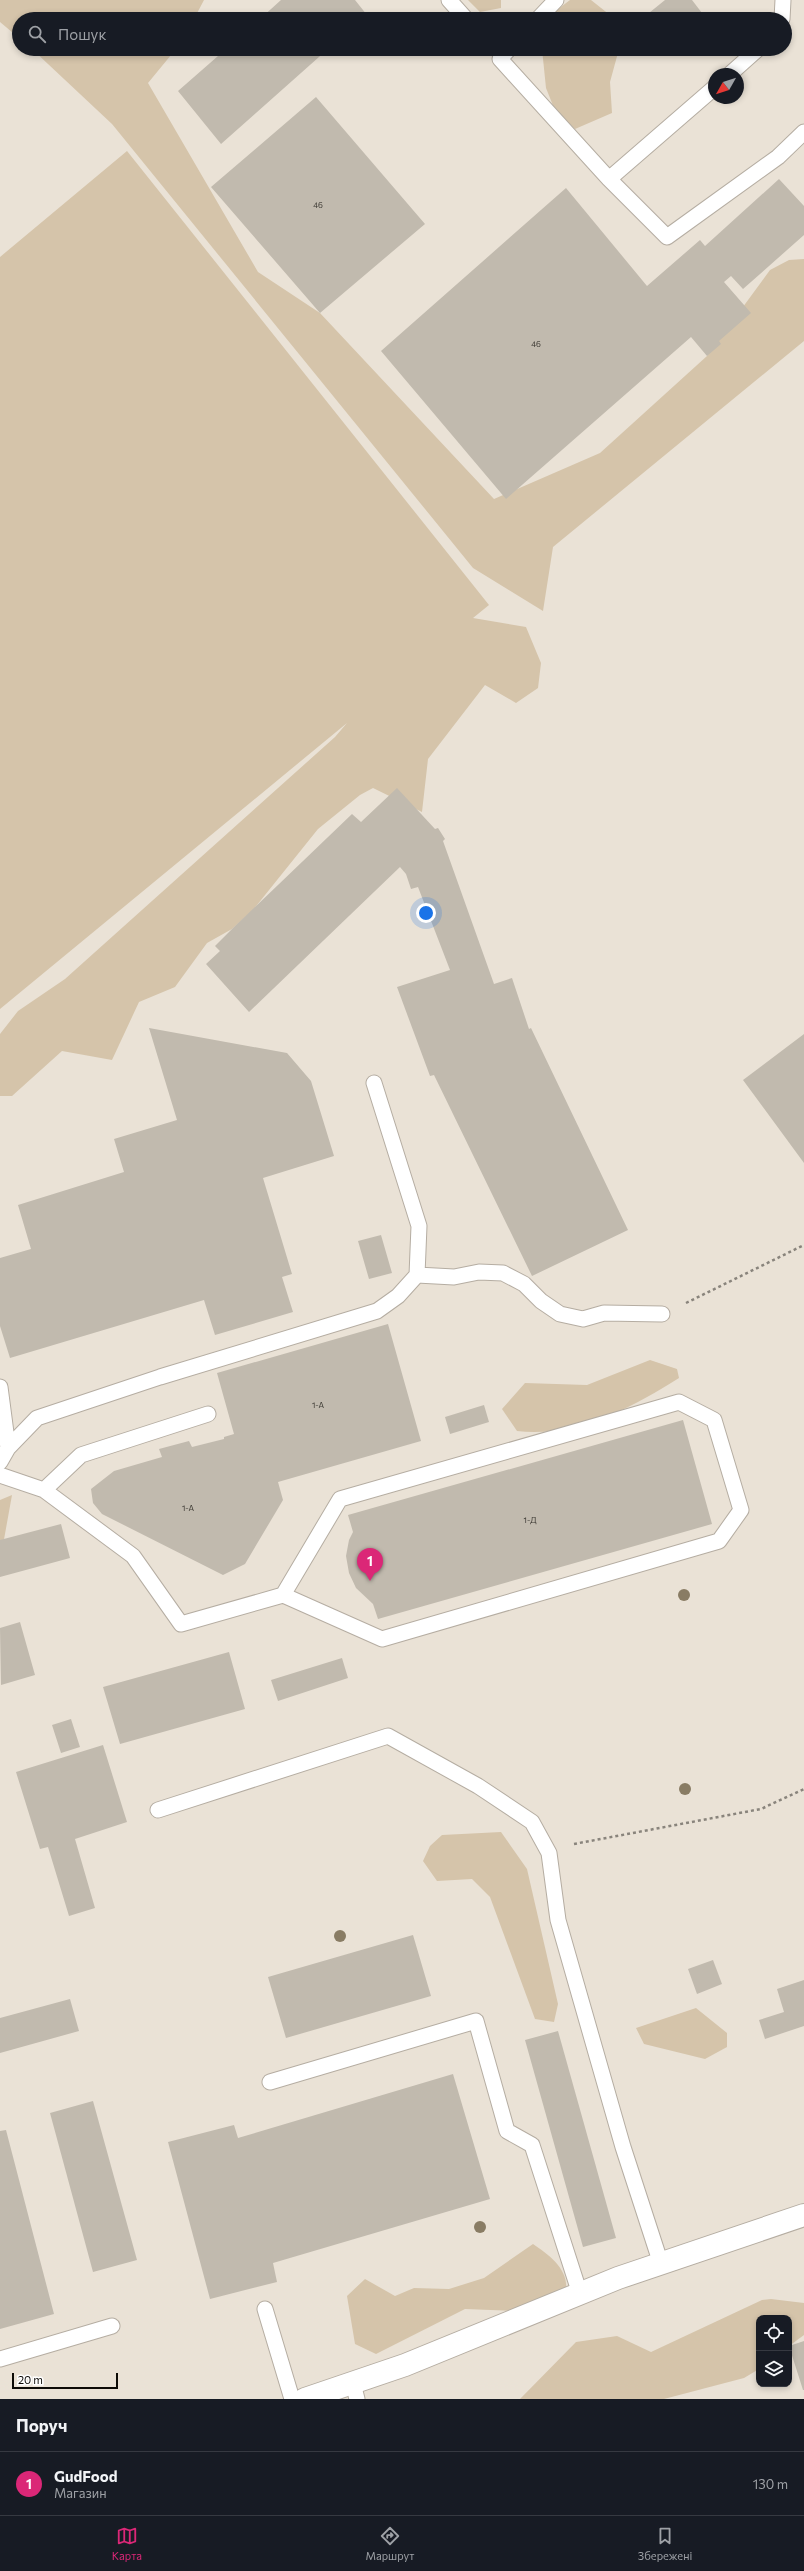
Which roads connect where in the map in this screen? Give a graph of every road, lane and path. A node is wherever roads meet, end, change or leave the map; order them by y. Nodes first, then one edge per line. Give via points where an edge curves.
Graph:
1 (449, 0) edge
2 (556, 0) edge
3 (783, 0) edge
4 (460, 12) edge
5 (545, 12) edge
6 (782, 12) edge
7 (504, 56) edge
8 (750, 56) edge
9 (737, 68) edge
10 (708, 93) edge
11 (804, 132) edge
12 (609, 179) junction
13 (374, 1083) dead end
14 (804, 1245) edge
15 (417, 1275) junction
16 (662, 1314) joint
17 (0, 1387) edge
18 (208, 1414) dead end
19 (8, 1448) junction
20 (0, 1462) edge
21 (0, 1475) edge
22 (44, 1490) junction
23 (283, 1594) junction
24 (804, 1789) edge
25 (158, 1810) dead end
26 (549, 1853) junction
27 (270, 2082) dead end
28 (804, 2215) edge
29 (661, 2264) junction
30 (580, 2294) junction
31 (265, 2309) dead end
32 (112, 2326) dead end
33 (0, 2359) edge
34 (355, 2391) edge
35 (292, 2399) edge
36 (305, 2399) edge

1 - 4 lane
2 - 5 lane
3 - 6 lane
7 - 12 lane
8 - 9 lane
10 - 12 lane
11 - 12 lane via 778,157 667,237
13 - 15 lane via 419,1226
14 - 16 path
15 - 16 lane via 454,1277 479,1272 503,1273 524,1284 541,1301 560,1314 583,1319 604,1313
15 - 19 lane via 398,1296 377,1311 160,1377 37,1418
17 - 19 lane
18 - 22 lane via 81,1455
19 - 20 lane
21 - 22 lane
22 - 23 lane via 134,1556 180,1624
23 - 23 lane via 340,1499 679,1402 714,1420 741,1510 720,1541 382,1639
24 - 26 path via 761,1809 569,1845
25 - 26 lane via 388,1736 478,1786 532,1822
26 - 29 lane via 558,1920 623,2147
27 - 30 lane via 476,2021 507,2131 532,2145
28 - 29 street
29 - 30 street
30 - 34 street via 405,2365
31 - 35 lane
32 - 33 lane
34 - 36 street

